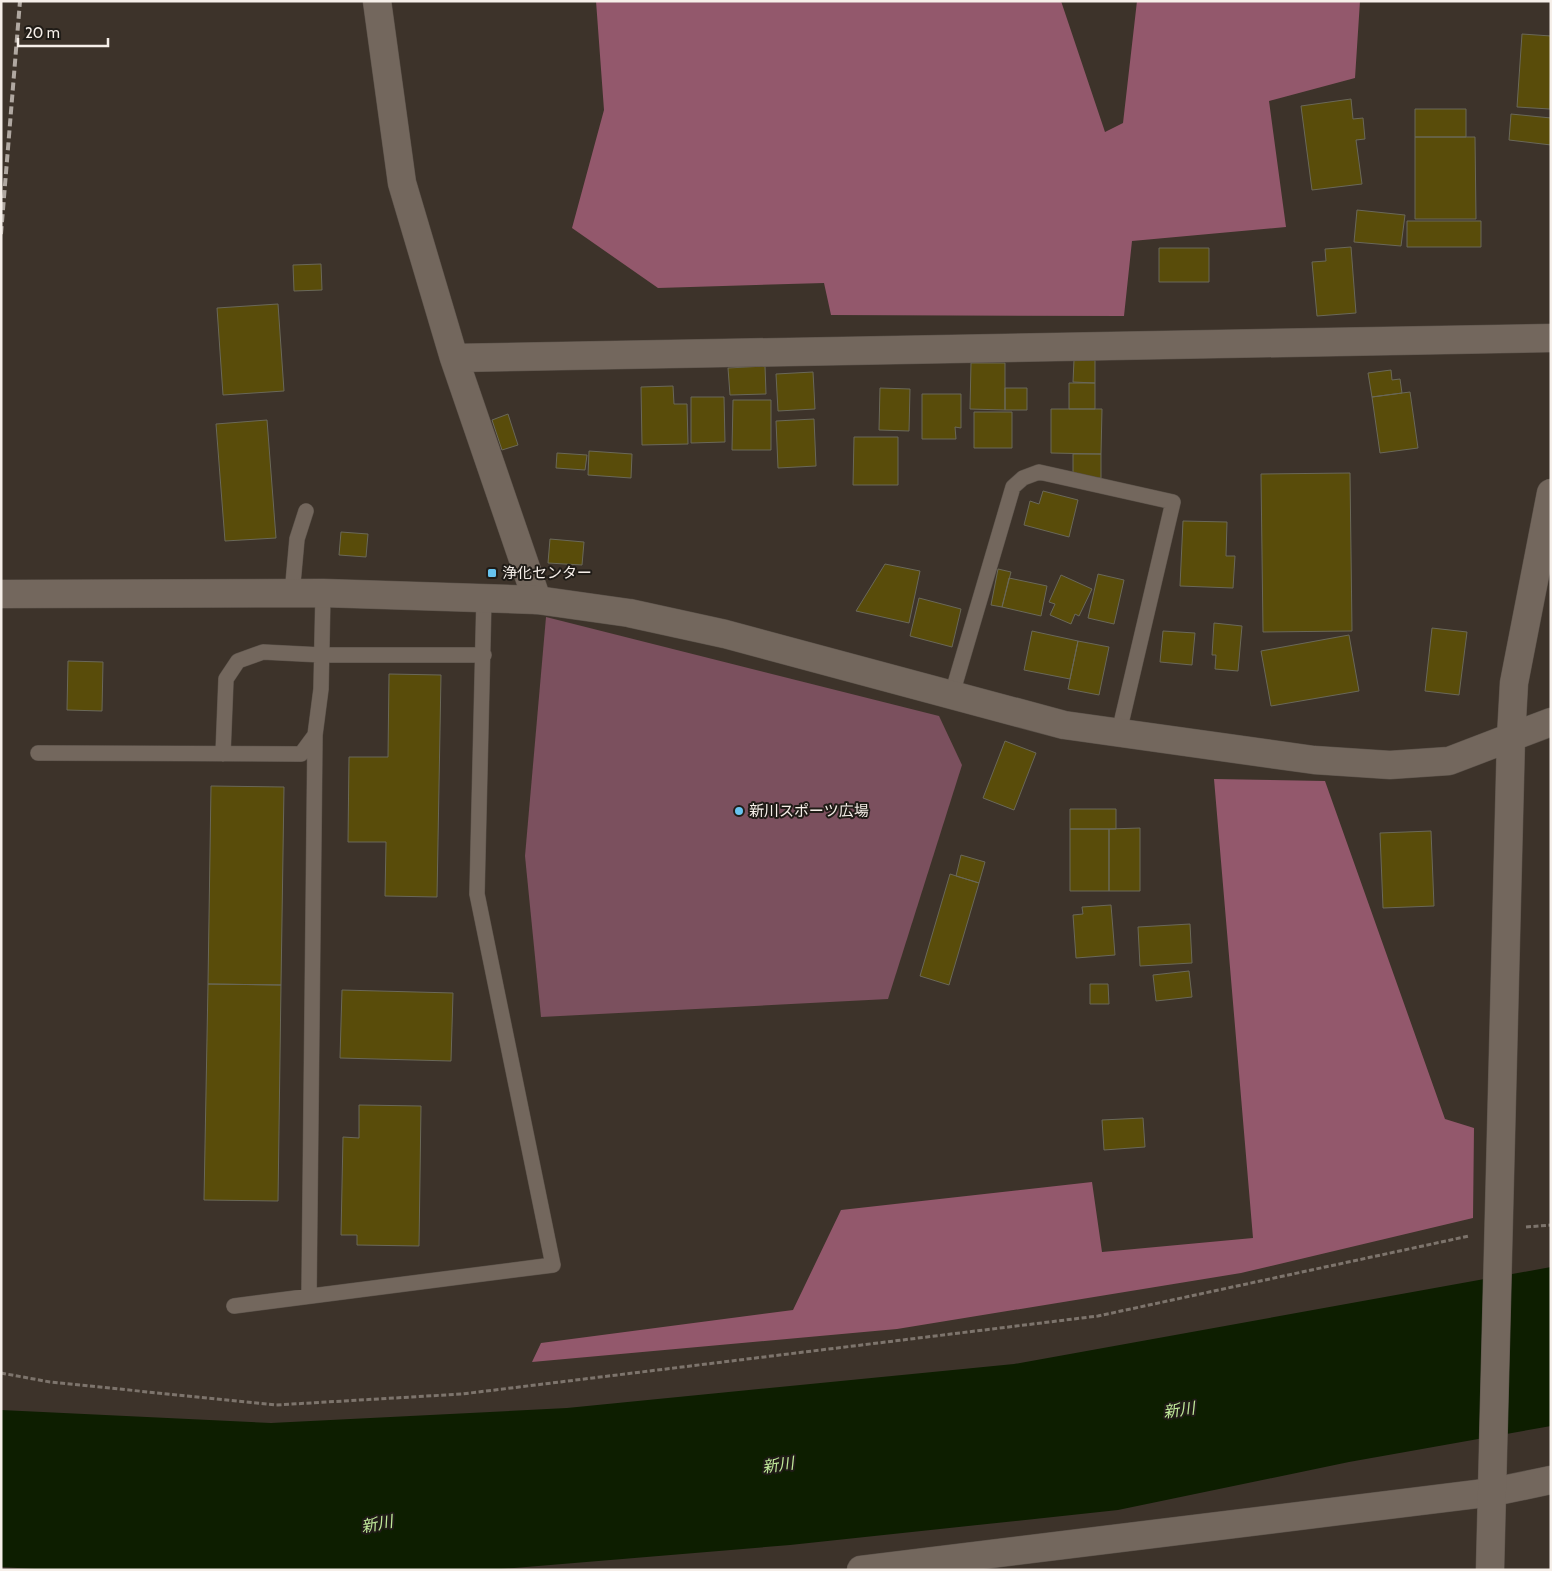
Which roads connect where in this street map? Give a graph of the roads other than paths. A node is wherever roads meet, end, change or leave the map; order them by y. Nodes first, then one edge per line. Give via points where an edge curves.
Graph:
1 (378, 1) edge
2 (1551, 338) edge
3 (454, 358) junction
4 (1551, 493) edge
5 (306, 511) dead end
6 (1, 594) edge
7 (292, 594) junction
8 (323, 594) junction
9 (484, 597) junction
10 (537, 600) junction
11 (322, 655) junction
12 (484, 655) junction
13 (952, 694) junction
14 (1551, 722) edge
15 (1118, 732) junction
16 (315, 734) junction
17 (1511, 737) junction
18 (38, 753) dead end
19 (223, 754) junction
20 (309, 1296) junction
21 (234, 1306) dead end
22 (1551, 1480) edge
23 (1493, 1484) junction
24 (861, 1570) edge
25 (1490, 1570) edge

1 - 3 street via 402,183
2 - 3 street
3 - 10 street
4 - 17 street via 1514,683
5 - 7 lane via 297,539
6 - 7 street
7 - 8 street
8 - 9 street
8 - 11 lane
9 - 10 street
9 - 12 lane
10 - 13 street via 629,612
11 - 12 lane
11 - 16 lane
11 - 19 lane via 263,652 238,661 226,679
12 - 20 lane via 476,894 553,1266
13 - 15 street via 1064,725
13 - 15 lane via 1013,487 1022,478 1039,472 1173,502
14 - 17 street
15 - 17 street via 1314,760 1390,765 1449,761
16 - 19 lane via 301,754
16 - 20 lane
17 - 23 street
18 - 19 lane
20 - 21 lane
22 - 23 street
23 - 24 street
23 - 25 street

